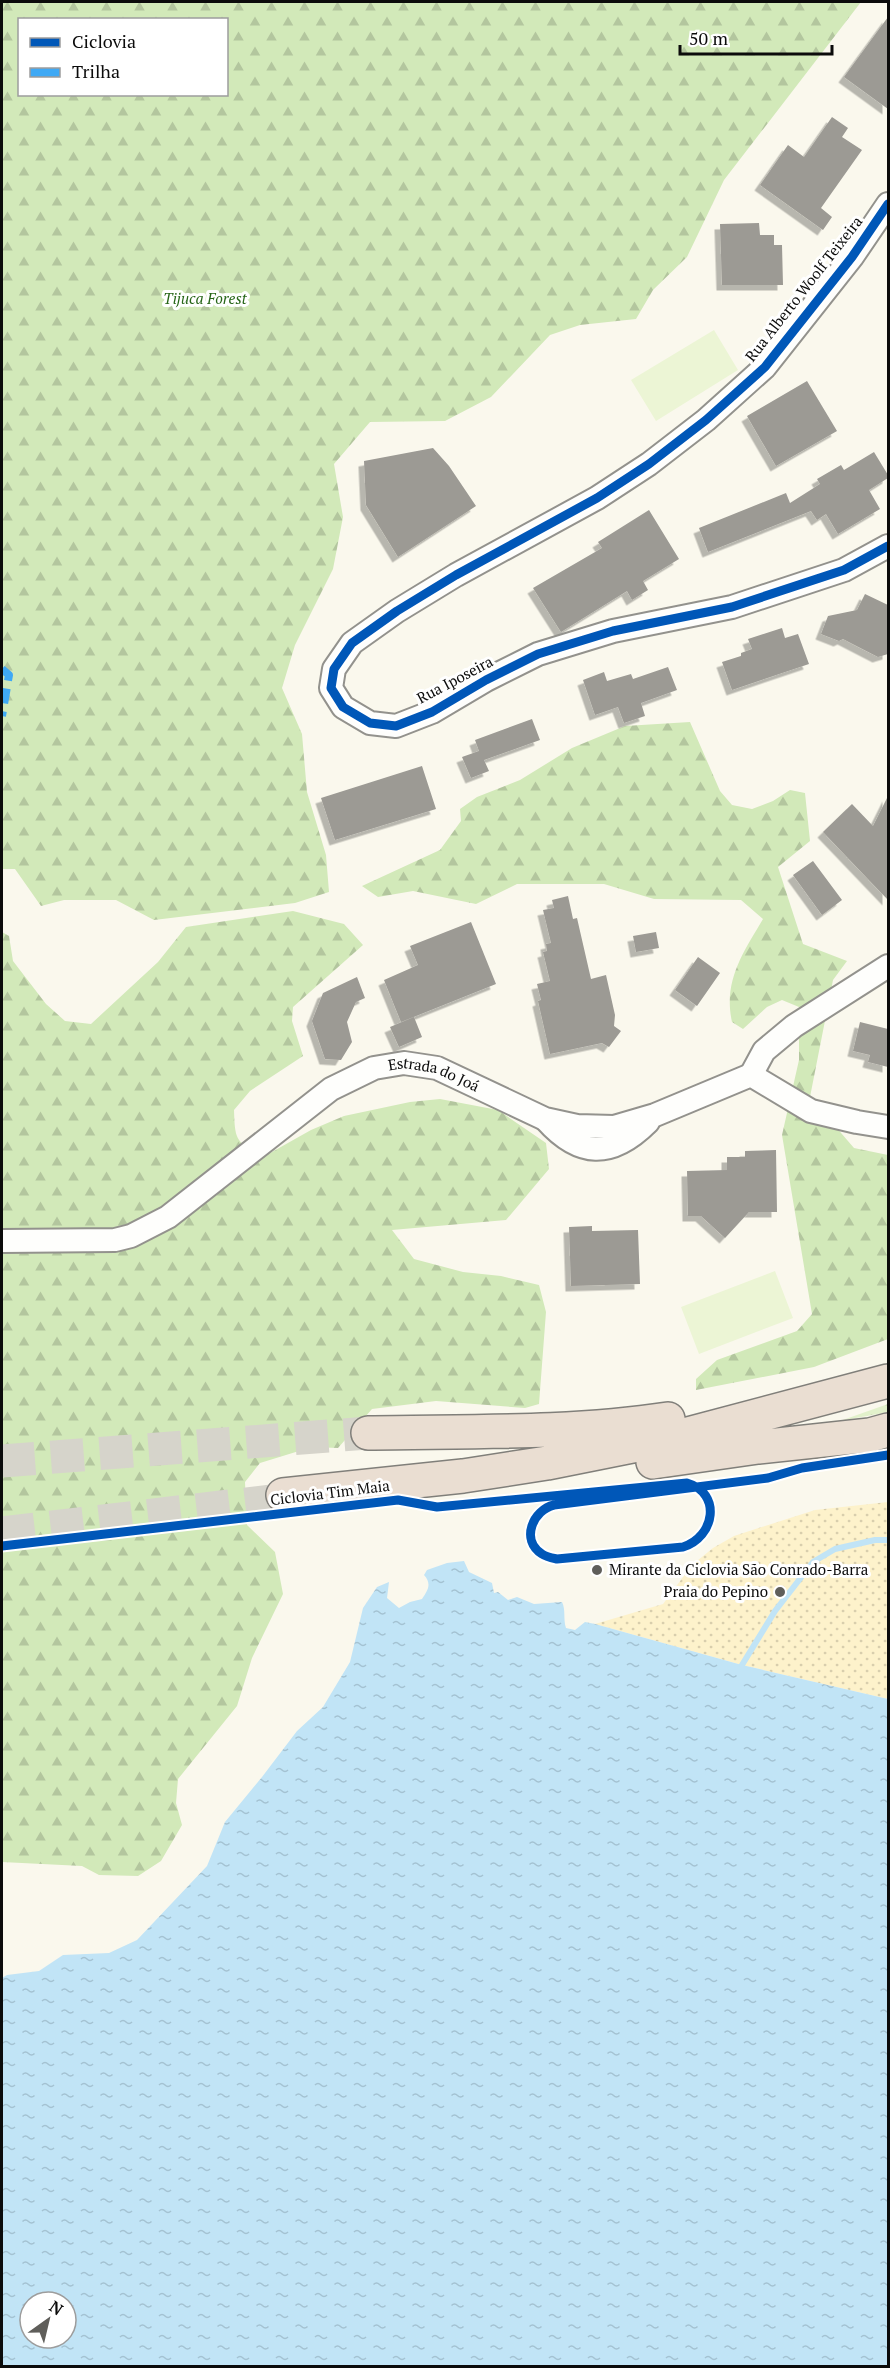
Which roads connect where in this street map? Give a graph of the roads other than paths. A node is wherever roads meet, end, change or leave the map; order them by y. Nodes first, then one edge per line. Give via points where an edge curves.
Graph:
1 (888, 204) edge
2 (597, 498) joint
3 (888, 546) edge
4 (888, 966) edge
5 (751, 1075) junction
6 (888, 1126) edge
7 (2, 1241) edge
8 (888, 1381) edge
9 (854, 1390) junction
10 (888, 1430) edge
11 (368, 1433) tunnel mouth
12 (616, 1467) dead end
13 (283, 1495) tunnel mouth

1 - 2 street, Rua Alberto Woolf Teixeira via 852,257 765,367 650,464
2 - 3 street, Rua Iposeira via 456,575 352,643 334,669 331,688 343,707 370,723 396,726 432,712 538,654 613,631 732,606 844,570
4 - 5 street via 795,1026 764,1051
5 - 6 street via 811,1111
5 - 7 street, Estrada do Joá via 655,1115 614,1127 577,1126 545,1119 436,1068 404,1062 374,1068 331,1089 168,1217 131,1236 115,1240
8 - 9 highway
9 - 11 highway via 633,1424 519,1431
9 - 13 highway via 642,1445 547,1463
10 - 12 highway

